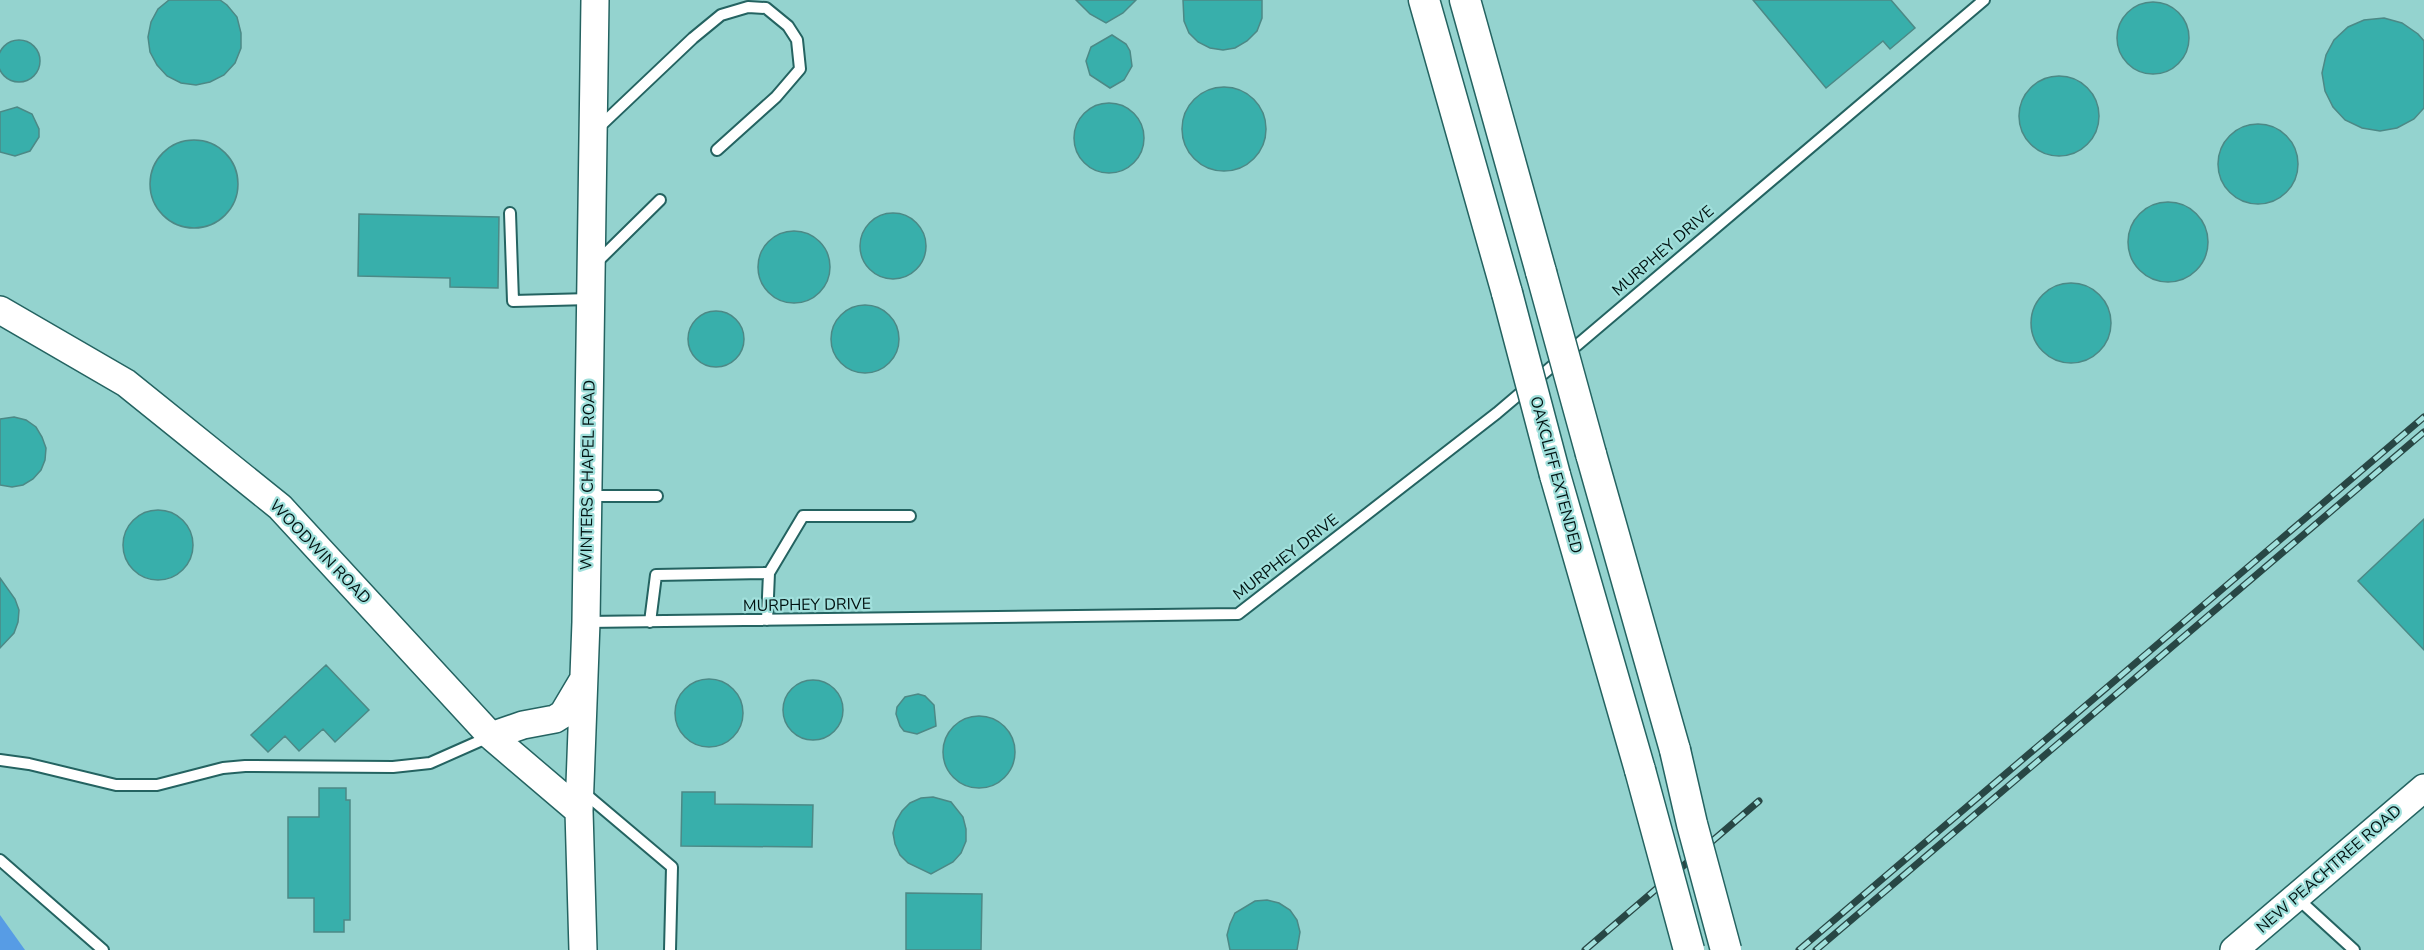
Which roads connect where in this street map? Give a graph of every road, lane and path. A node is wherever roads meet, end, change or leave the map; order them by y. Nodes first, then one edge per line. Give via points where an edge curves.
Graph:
1 (596, 0) edge
2 (1424, 0) edge
3 (1465, 0) edge
4 (1984, 0) edge
5 (595, 131) junction
6 (717, 150) dead end
7 (660, 201) dead end
8 (510, 213) dead end
9 (591, 268) junction
10 (590, 299) junction
11 (0, 310) edge
12 (588, 496) junction
13 (657, 496) dead end
14 (910, 516) dead end
15 (769, 573) junction
16 (767, 620) junction
17 (586, 622) junction
18 (650, 622) junction
19 (584, 678) junction
20 (491, 736) junction
21 (0, 760) edge
22 (2424, 788) edge
23 (579, 800) junction
24 (0, 860) edge
25 (2296, 897) junction
26 (103, 950) edge
27 (583, 950) edge
28 (670, 950) edge
29 (1689, 950) edge
30 (1726, 950) edge
31 (2234, 950) edge
32 (2354, 950) edge

1 - 5 street, WINTERS CHAPEL ROAD
2 - 29 main road, OAKCLIFF EXTENDED, bridge
3 - 30 main road, bridge via 1676,750
4 - 16 lane, MURPHEY DRIVE via 1497,413 1238,614
5 - 6 lane via 721,15 748,7 766,8 788,26 797,40 800,69 776,97
5 - 9 street, WINTERS CHAPEL ROAD
7 - 9 lane
8 - 10 lane via 513,301
9 - 10 street, WINTERS CHAPEL ROAD
10 - 12 street, WINTERS CHAPEL ROAD
11 - 20 street, WOODWIN ROAD via 126,383 280,507
12 - 13 lane
12 - 17 street, WINTERS CHAPEL ROAD
14 - 15 lane via 802,516
15 - 16 lane
15 - 18 lane via 656,575
16 - 18 lane, MURPHEY DRIVE
17 - 18 lane, MURPHEY DRIVE
17 - 19 street, WINTERS CHAPEL ROAD
19 - 20 street via 563,714 555,719
19 - 23 street, WINTERS CHAPEL ROAD
20 - 21 lane via 430,763 245,766 157,784 116,785
20 - 23 street, WOODWIN ROAD
22 - 25 street, NEW PEACHTREE ROAD
23 - 27 street, WINTERS CHAPEL ROAD
23 - 28 lane via 672,867
24 - 26 lane
25 - 31 street, NEW PEACHTREE ROAD
25 - 32 lane

